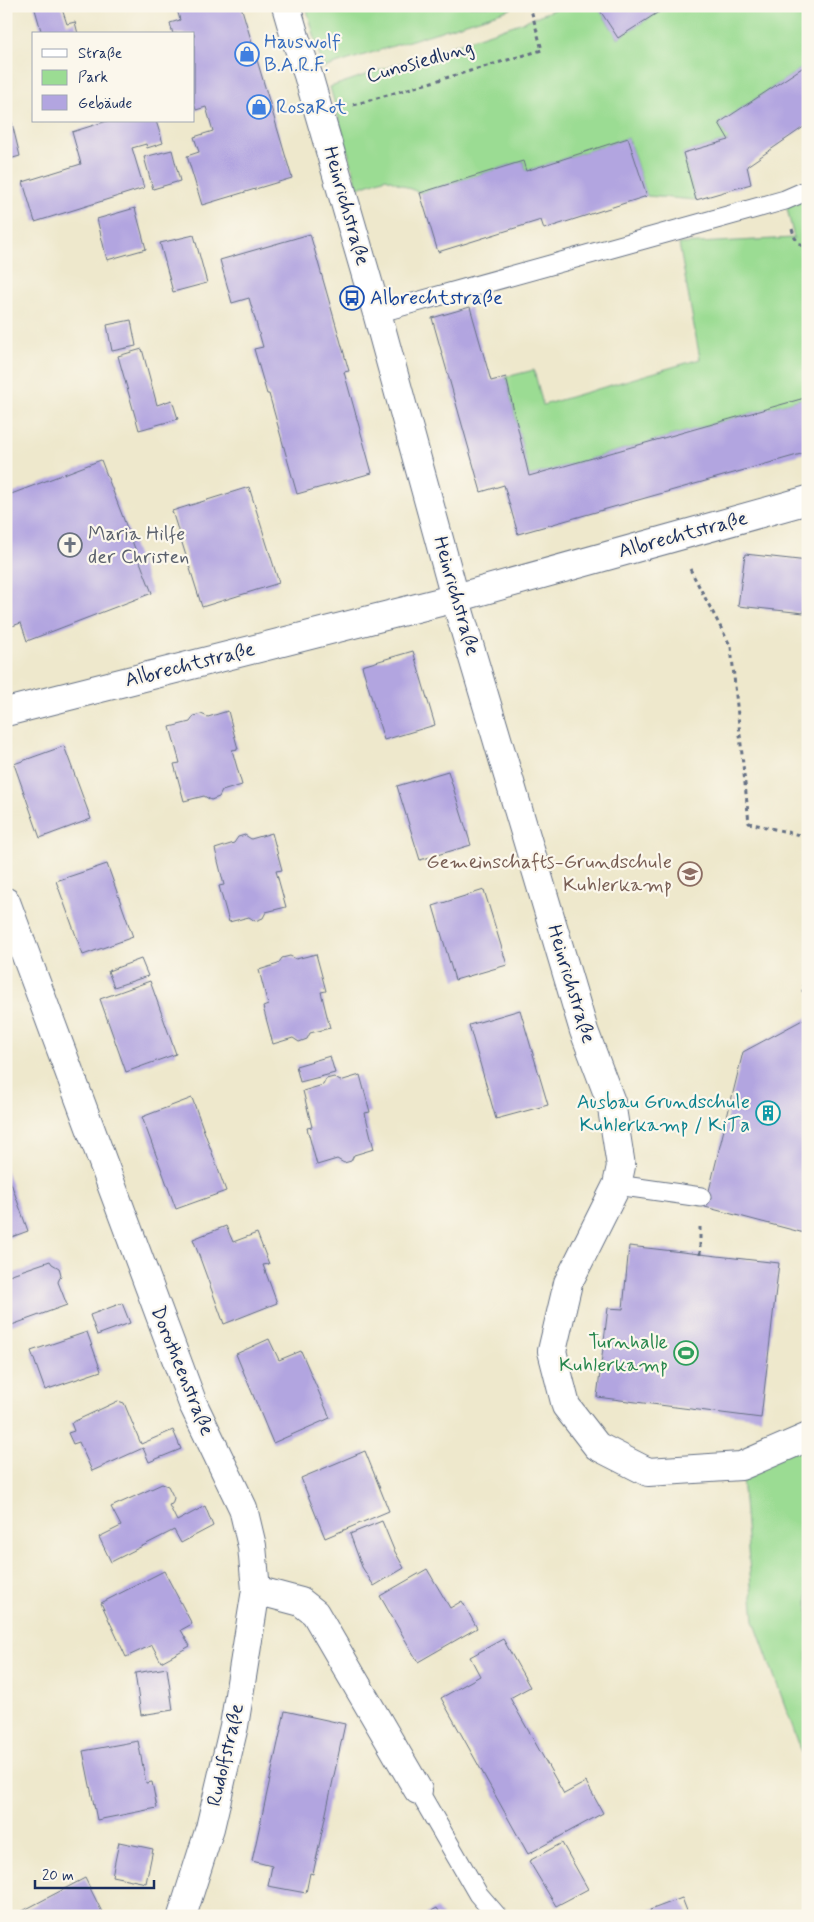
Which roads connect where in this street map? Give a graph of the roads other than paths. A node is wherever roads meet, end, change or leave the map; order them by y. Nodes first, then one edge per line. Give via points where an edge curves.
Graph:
1 (286, 6) edge
2 (808, 190) edge
3 (377, 314) junction
4 (808, 500) edge
5 (456, 598) junction
6 (6, 712) edge
7 (6, 902) edge
8 (617, 1185) junction
9 (701, 1197) dead end
10 (808, 1437) edge
11 (256, 1590) junction
12 (418, 1790) joint
13 (182, 1916) edge
14 (497, 1916) edge

1 - 3 street, Heinrichstraße
2 - 3 lane via 785,200
3 - 5 street, Heinrichstraße
4 - 5 street, Albrechtstraße
5 - 6 street, Albrechtstraße
5 - 8 street, Heinrichstraße via 584,1031 611,1102 621,1166
7 - 11 street, Dorotheenstraße via 193,1404 242,1508 252,1546
8 - 9 lane
8 - 10 street, Heinrichstraße via 568,1283 552,1351 566,1406 597,1446 648,1472 741,1466
11 - 12 street via 301,1602 316,1613
11 - 13 street, Rudolfstraße via 234,1726 210,1828
12 - 14 lane via 478,1894

